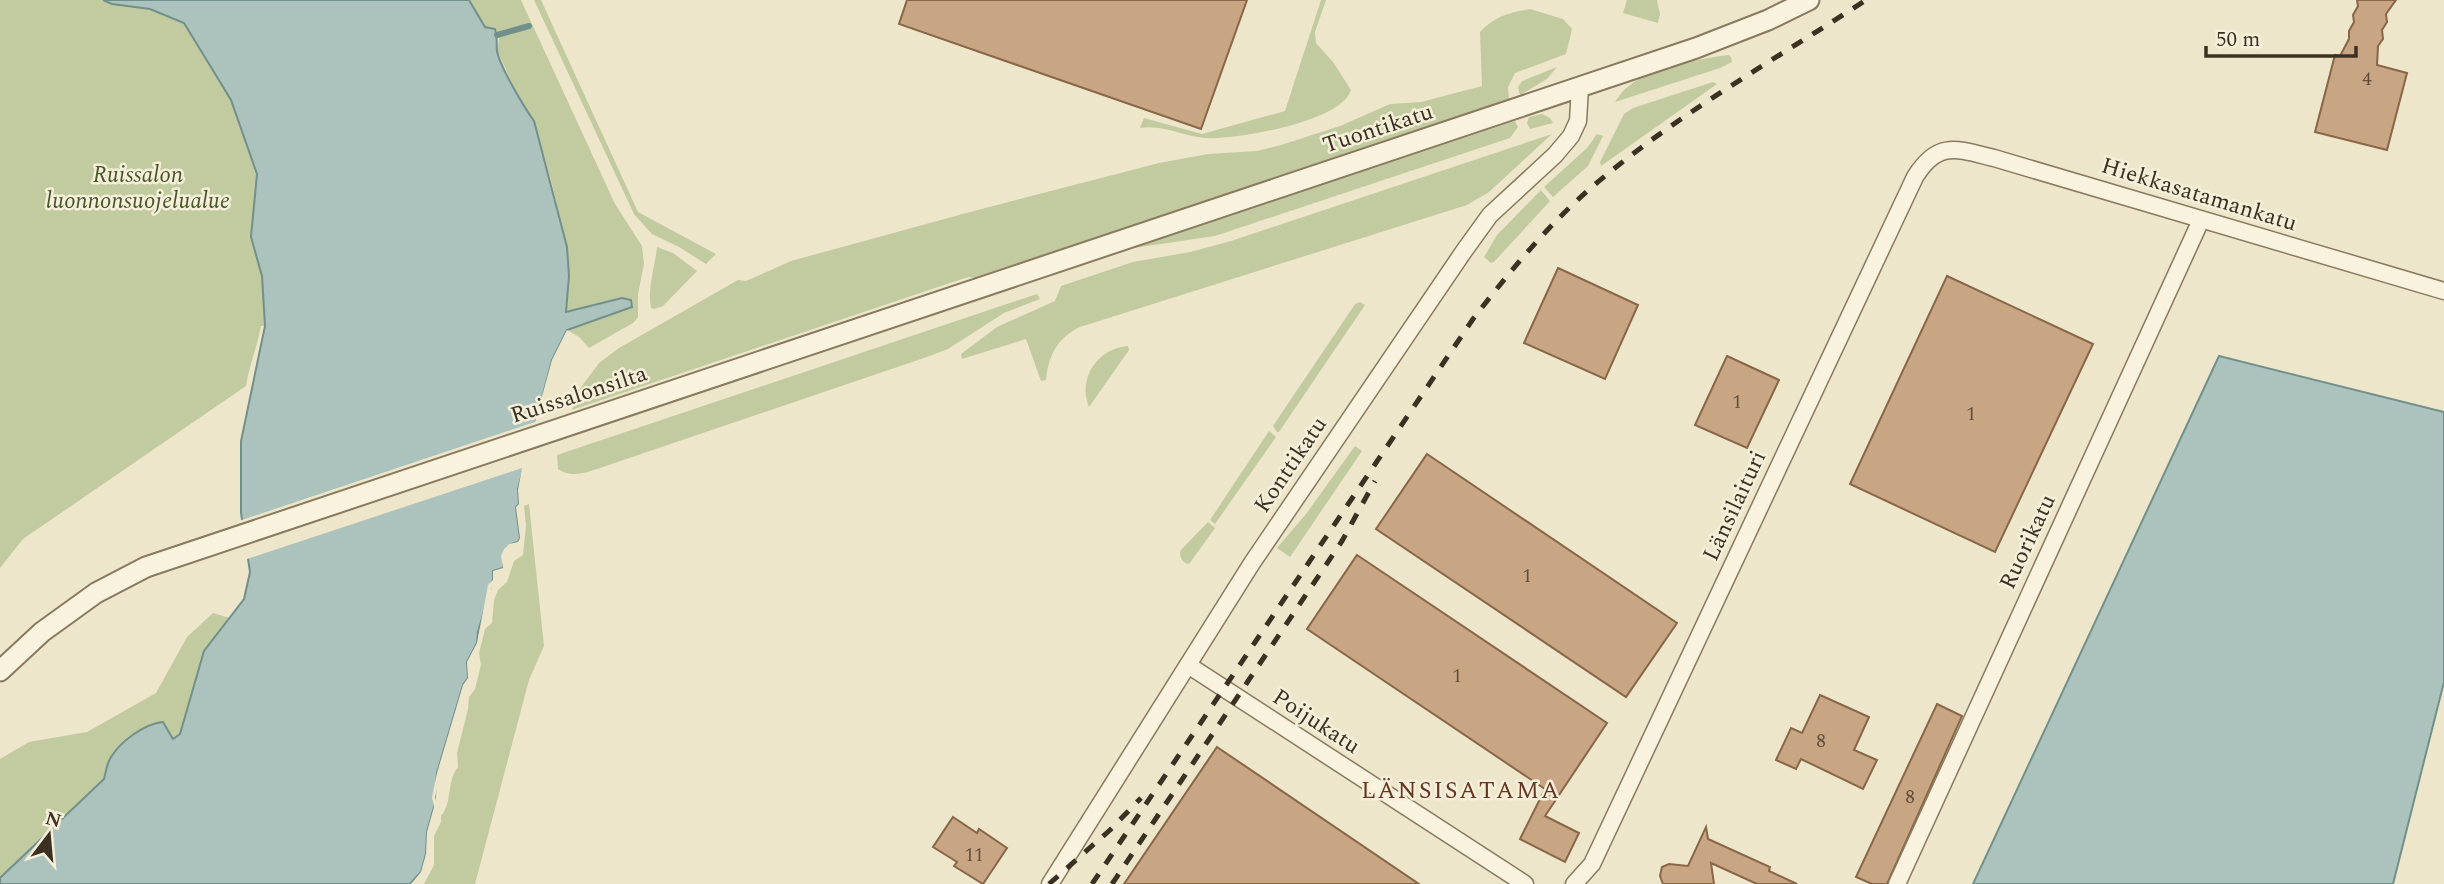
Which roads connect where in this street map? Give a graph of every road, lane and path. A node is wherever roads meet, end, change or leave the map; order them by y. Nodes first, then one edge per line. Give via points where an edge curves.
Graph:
1 (1809, 0) edge
2 (1580, 87) junction
3 (1941, 151) joint
4 (2201, 220) junction
5 (2444, 291) edge
6 (958, 295) joint
7 (1188, 665) junction
8 (0, 671) edge
9 (1049, 884) edge
10 (1525, 884) edge
11 (1574, 884) edge
12 (1897, 884) edge

1 - 2 street, Tuontikatu via 1735,33
2 - 6 street, Tuontikatu
2 - 7 street, Konttikatu via 1578,121 1571,136 1490,215 1252,563
3 - 4 street, Hiekkasatamankatu via 1957,149 1994,158
3 - 11 street, Länsilaituri via 1923,164 1916,177 1592,864
4 - 5 street, Hiekkasatamankatu
4 - 12 street, Ruorikatu
6 - 8 street, Ruissalonsilta via 146,567 96,593 42,632
7 - 9 street, Konttikatu
7 - 10 street, Poijukatu

